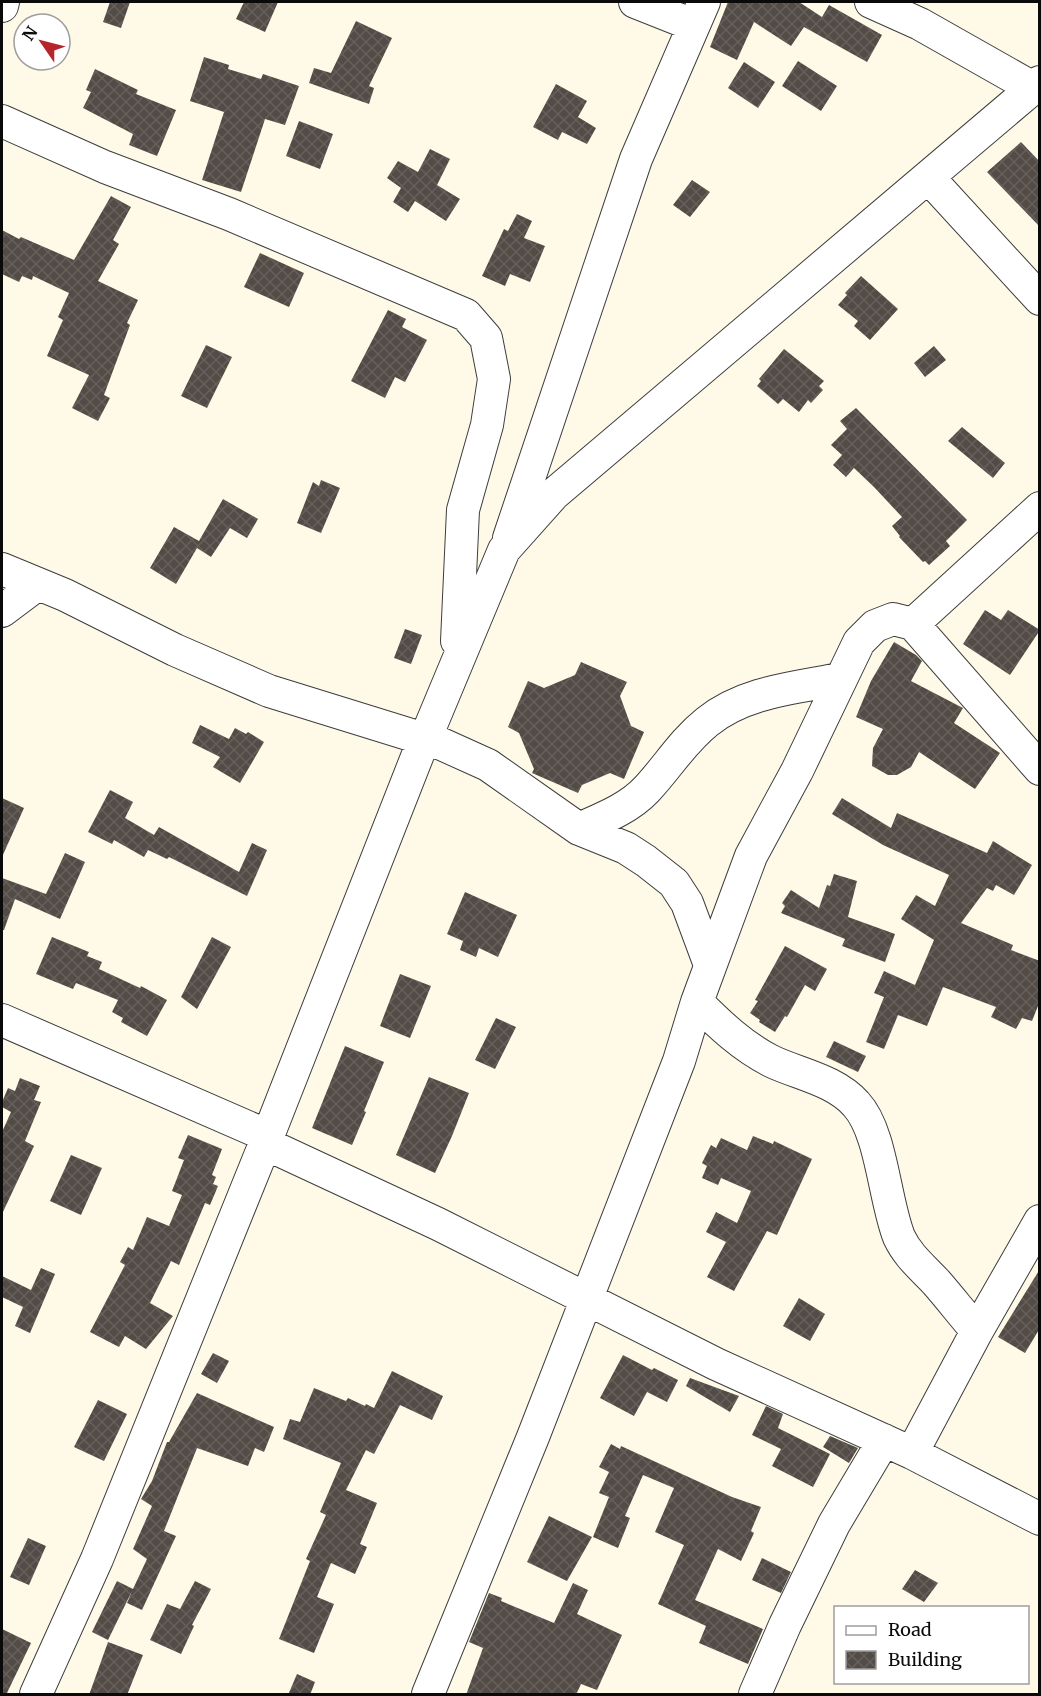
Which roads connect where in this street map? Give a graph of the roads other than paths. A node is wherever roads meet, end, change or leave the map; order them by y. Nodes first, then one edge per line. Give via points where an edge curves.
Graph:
1 (3, 2) edge
2 (635, 2) edge
3 (871, 2) edge
4 (2, 6) edge
5 (699, 13) edge
6 (1036, 85) edge
7 (2, 121) edge
8 (928, 177) junction
9 (1040, 299) edge
10 (1040, 508) edge
11 (504, 550) junction
12 (2, 568) edge
13 (38, 584) junction
14 (2, 611) edge
15 (913, 624) junction
16 (455, 664) junction
17 (840, 679) junction
18 (425, 738) junction
19 (1040, 769) edge
20 (579, 829) junction
21 (710, 965) junction
22 (697, 1002) junction
23 (2, 1021) edge
24 (266, 1139) junction
25 (1040, 1221) edge
26 (585, 1299) junction
27 (977, 1331) junction
28 (884, 1440) junction
29 (912, 1453) junction
30 (1040, 1519) edge
31 (36, 1695) edge
32 (428, 1695) edge
33 (755, 1695) edge

1 - 4 street
2 - 5 street
3 - 6 street
5 - 11 street via 636,159
6 - 8 street
7 - 16 street via 466,315 486,339 494,379 487,425 463,510
8 - 9 street
8 - 11 street via 555,494
10 - 15 street
11 - 16 street
12 - 13 street
13 - 14 street
13 - 18 street via 269,691
15 - 17 street via 892,619 875,626 859,642
15 - 19 street
16 - 18 street
17 - 20 street via 749,698 708,722 675,753 645,791 616,812
17 - 21 street via 751,856
18 - 20 street via 488,765
18 - 24 street
20 - 21 street via 626,848 674,883 687,903
21 - 22 street
22 - 26 street via 680,1061
22 - 27 street via 744,1045 836,1088 856,1104 872,1127 899,1237 911,1259
23 - 24 street
24 - 26 street
24 - 31 street via 97,1559
25 - 27 street
26 - 28 street
26 - 32 street
27 - 29 street
28 - 29 street
28 - 33 street via 834,1524
29 - 30 street

